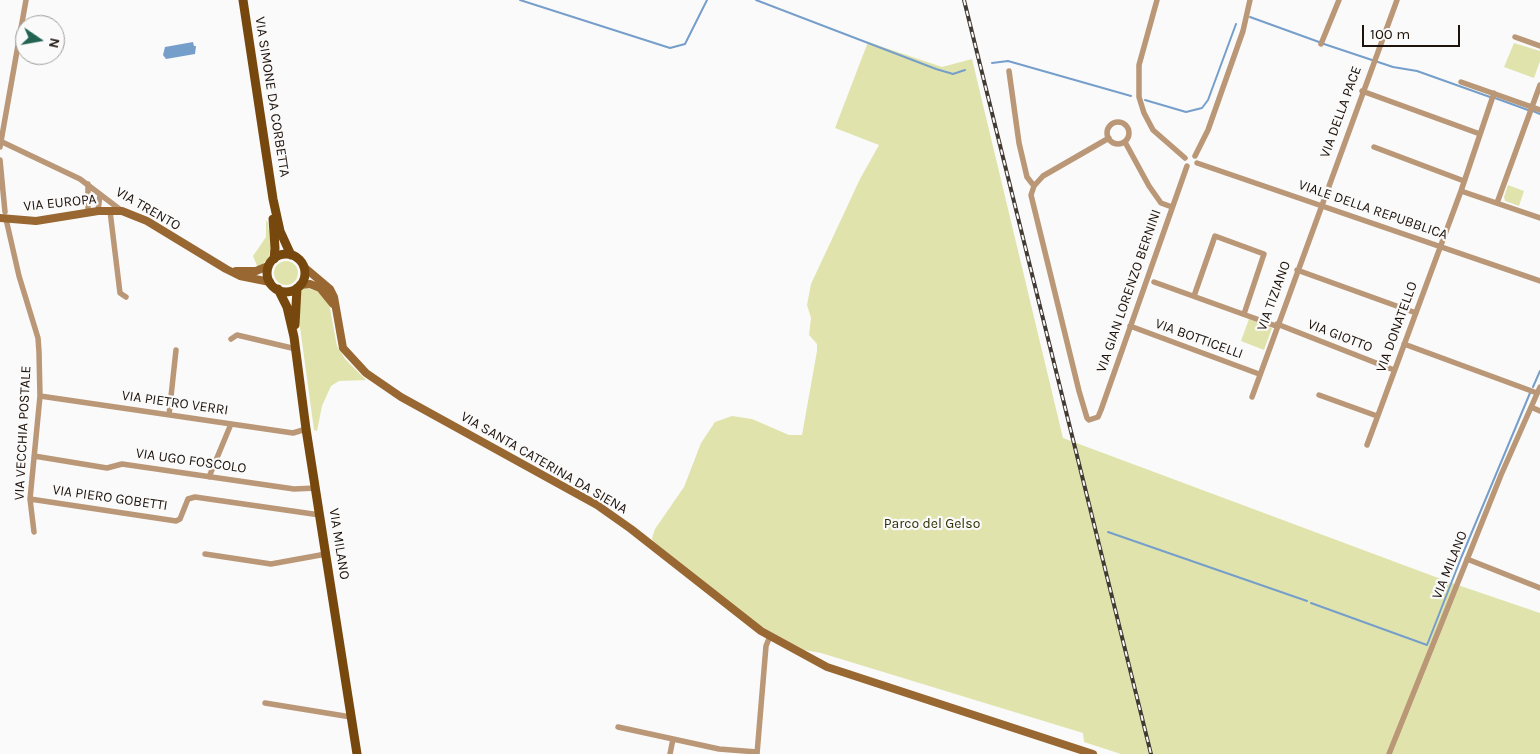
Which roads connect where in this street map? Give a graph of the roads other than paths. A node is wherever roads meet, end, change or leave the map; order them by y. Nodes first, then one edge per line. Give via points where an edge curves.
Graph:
1 (26, 0) edge
2 (243, 0) edge
3 (1157, 0) edge
4 (1250, 0) edge
5 (1339, 0) edge
6 (1397, 0) edge
7 (1516, 37) dead end
8 (1321, 42) dead end
9 (1540, 46) edge
10 (1009, 71) dead end
11 (1461, 82) dead end
12 (1540, 85) edge
13 (1362, 91) junction
14 (1493, 96) junction
15 (1530, 109) junction
16 (1540, 110) edge
17 (1480, 134) junction
18 (1109, 138) junction
19 (0, 141) edge
20 (1125, 142) junction
21 (0, 147) edge
22 (1374, 147) dead end
23 (1194, 156) junction
24 (1186, 158) junction
25 (0, 160) edge
26 (1197, 163) junction
27 (1187, 166) junction
28 (1464, 181) junction
29 (88, 184) junction
30 (1034, 186) junction
31 (1461, 191) junction
32 (100, 195) junction
33 (273, 199) junction
34 (1497, 203) junction
35 (1321, 205) junction
36 (1172, 207) junction
37 (98, 211) junction
38 (110, 211) junction
39 (122, 211) junction
40 (88, 213) junction
41 (3, 216) edge
42 (1540, 218) edge
43 (1440, 247) junction
44 (291, 255) junction
45 (271, 262) junction
46 (304, 267) junction
47 (1298, 270) junction
48 (229, 271) junction
49 (1540, 281) edge
50 (270, 282) junction
51 (1154, 282) dead end
52 (298, 286) junction
53 (278, 290) junction
54 (1194, 296) junction
55 (126, 297) dead end
56 (336, 308) junction
57 (1416, 313) junction
58 (1244, 314) junction
59 (1277, 325) junction
60 (1130, 326) junction
61 (294, 337) junction
62 (231, 339) dead end
63 (1404, 344) junction
64 (296, 349) junction
65 (176, 350) dead end
66 (1394, 370) junction
67 (1259, 374) junction
68 (1539, 390) edge
69 (1319, 395) dead end
70 (40, 396) junction
71 (1252, 397) dead end
72 (1531, 407) junction
73 (1540, 411) edge
74 (169, 415) junction
75 (1377, 416) junction
76 (231, 424) junction
77 (306, 429) junction
78 (1367, 445) dead end
79 (34, 456) junction
80 (209, 477) junction
81 (316, 488) junction
82 (30, 499) junction
83 (321, 516) junction
84 (34, 532) dead end
85 (205, 554) dead end
86 (326, 554) junction
87 (1467, 560) junction
88 (1540, 588) edge
89 (770, 636) junction
90 (265, 704) dead end
91 (351, 717) junction
92 (618, 727) dead end
93 (673, 739) junction
94 (757, 753) edge
95 (357, 754) edge
96 (670, 754) edge
97 (1093, 754) edge
98 (1389, 754) edge

1 - 19 street
2 - 33 main road, VIA SIMONE DA CORBETTA
3 - 24 street via 1139,65 1139,97 1154,130
4 - 23 street via 1243,31 1208,130
5 - 8 street
6 - 13 street, VIA DELLA PACE
7 - 9 street
10 - 30 street via 1019,143 1027,177
11 - 14 street
12 - 15 street
13 - 17 street
13 - 35 street, VIA DELLA PACE
14 - 15 street
14 - 17 street, VIA DONATELLO
15 - 16 street
15 - 34 street
17 - 28 street, VIA DONATELLO
18 - 20 street via 1116,144
18 - 20 street via 1109,127 1123,123 1129,132
18 - 30 street via 1042,176
19 - 21 street
19 - 29 street, VIA TRENTO
20 - 36 street via 1161,203
22 - 28 street
23 - 24 street
23 - 26 street
24 - 27 street
25 - 41 street, VIA VECCHIA POSTALE
26 - 27 street via 1193,167
26 - 35 street, VIALE DELLA REPUBBLICA
27 - 36 street, VIA GIAN LORENZO BERNINI
28 - 31 street, VIA DONATELLO
29 - 32 street, VIA TRENTO
29 - 40 street
30 - 60 street, VIA GIAN LORENZO BERNINI via 1031,195 1089,420 1098,417
31 - 34 street
31 - 43 street, VIA DONATELLO
32 - 37 street
32 - 39 street, VIA TRENTO
33 - 44 main road, VIA SIMONE DA CORBETTA via 280,231
33 - 45 main road, VIA SIMONE DA CORBETTA via 275,248
34 - 42 street
35 - 43 street, VIALE DELLA REPUBBLICA
35 - 47 street, VIA TIZIANO
36 - 60 street, VIA GIAN LORENZO BERNINI
37 - 38 street, VIA EUROPA
37 - 40 street, VIA EUROPA
38 - 39 street, VIA EUROPA
38 - 55 street via 120,293
39 - 48 street, VIA TRENTO via 147,221
40 - 41 street, VIA EUROPA via 52,219
41 - 70 street, VIA VECCHIA POSTALE via 38,338
43 - 49 street, VIALE DELLA REPUBBLICA
43 - 57 street, VIA DONATELLO
44 - 45 main road via 282,254
44 - 46 main road
45 - 48 street via 256,271
45 - 50 main road via 267,273
46 - 52 main road via 304,277
46 - 56 street, VIA SANTA CATERINA DA SIENA via 330,289
47 - 57 street
47 - 59 street, VIA TIZIANO
48 - 50 street, VIA TRENTO
50 - 53 main road
51 - 54 street, VIA GIOTTO
52 - 53 main road via 288,291
52 - 56 street, VIA SANTA CATERINA DA SIENA via 310,284 320,288
52 - 61 main road
53 - 61 main road via 287,307
54 - 58 street, VIA GIOTTO
54 - 58 street via 1215,236 1264,254
56 - 89 street, VIA SANTA CATERINA DA SIENA via 343,348 374,379 597,505
57 - 63 street, VIA DONATELLO
58 - 59 street, VIA GIOTTO
59 - 66 street, VIA GIOTTO
59 - 67 street, VIA TIZIANO
60 - 67 street, VIA BOTTICELLI
61 - 64 main road, VIA MILANO
62 - 64 street via 237,335
63 - 66 street, VIA DONATELLO
63 - 68 street
64 - 77 main road, VIA MILANO
65 - 74 street
66 - 75 street, VIA DONATELLO
67 - 71 street, VIA TIZIANO
68 - 72 street, VIA MILANO
69 - 75 street
70 - 74 street, VIA PIETRO VERRI
70 - 79 street, VIA VECCHIA POSTALE
72 - 73 street
72 - 87 street, VIA MILANO
74 - 76 street, VIA PIETRO VERRI
75 - 78 street, VIA DONATELLO
76 - 77 street, VIA PIETRO VERRI via 294,433
76 - 80 street
77 - 81 main road, VIA MILANO
79 - 80 street, VIA UGO FOSCOLO via 107,468 122,464
79 - 82 street, VIA VECCHIA POSTALE
80 - 81 street, VIA UGO FOSCOLO via 303,490
81 - 83 main road, VIA MILANO
82 - 83 street, VIA PIERO GOBETTI via 176,521 180,519 188,499 194,497
82 - 84 street, VIA VECCHIA POSTALE
83 - 86 main road, VIA MILANO
85 - 86 street via 271,564
86 - 91 main road, VIA MILANO
87 - 88 street
87 - 98 street, VIA MILANO
89 - 94 street via 766,646
89 - 97 street, VIA SANTA CATERINA DA SIENA via 837,671
90 - 91 street
91 - 95 main road, VIA MILANO
92 - 93 street
93 - 94 street
93 - 96 street

